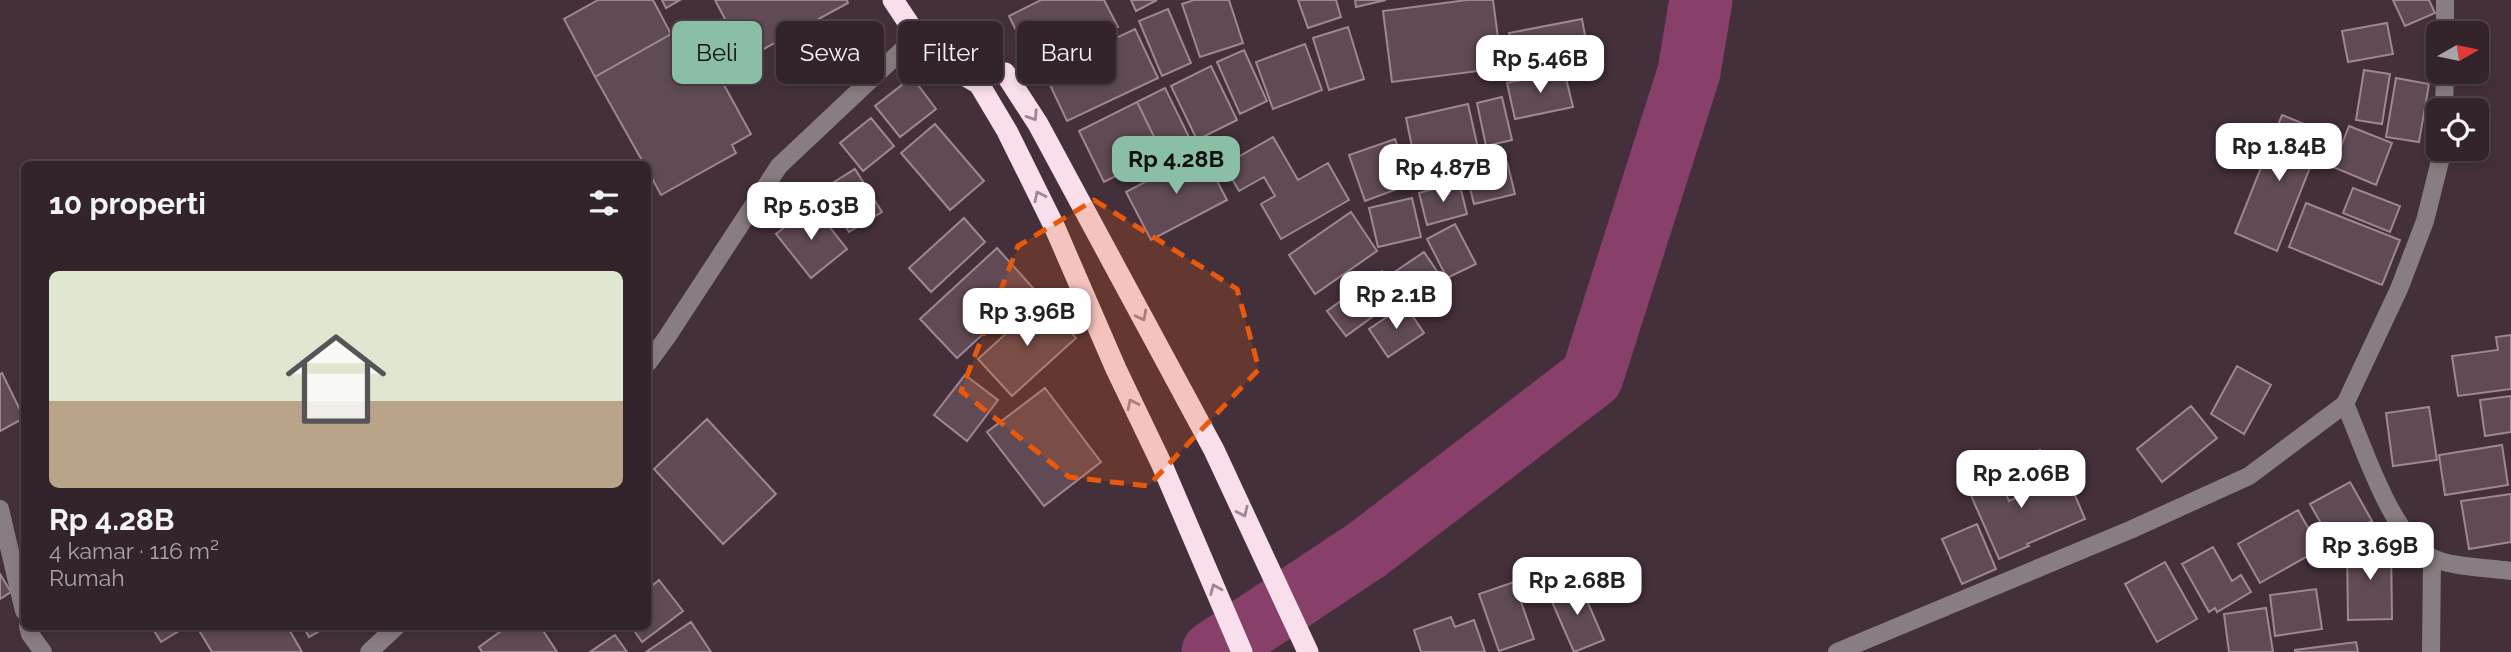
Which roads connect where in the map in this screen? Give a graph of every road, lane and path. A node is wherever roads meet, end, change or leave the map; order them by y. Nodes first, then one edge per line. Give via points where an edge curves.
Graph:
1 (893, 0) edge
2 (2445, 0) edge
3 (906, 21) edge
4 (2445, 21) edge
5 (898, 53) edge
6 (1003, 73) edge
7 (979, 84) edge
8 (2440, 161) edge
9 (651, 359) edge
10 (2345, 404) junction
11 (0, 509) edge
12 (2432, 558) junction
13 (2511, 571) edge
14 (21, 598) edge
15 (29, 630) edge
16 (393, 630) edge
17 (43, 652) edge
18 (369, 652) edge
19 (1242, 652) edge
20 (1308, 652) edge
21 (1837, 652) edge
22 (2431, 652) edge

1 - 3 highway
2 - 4 street
5 - 9 street via 779,166
6 -> 20 highway via 1079,197 1214,450
19 -> 7 highway via 1055,228
8 - 10 street via 2425,221 2399,289
10 - 12 street via 2390,509 2404,533
10 - 21 street via 2249,476
11 - 14 street
12 - 13 street
12 - 22 street
15 - 17 street
16 - 18 street

